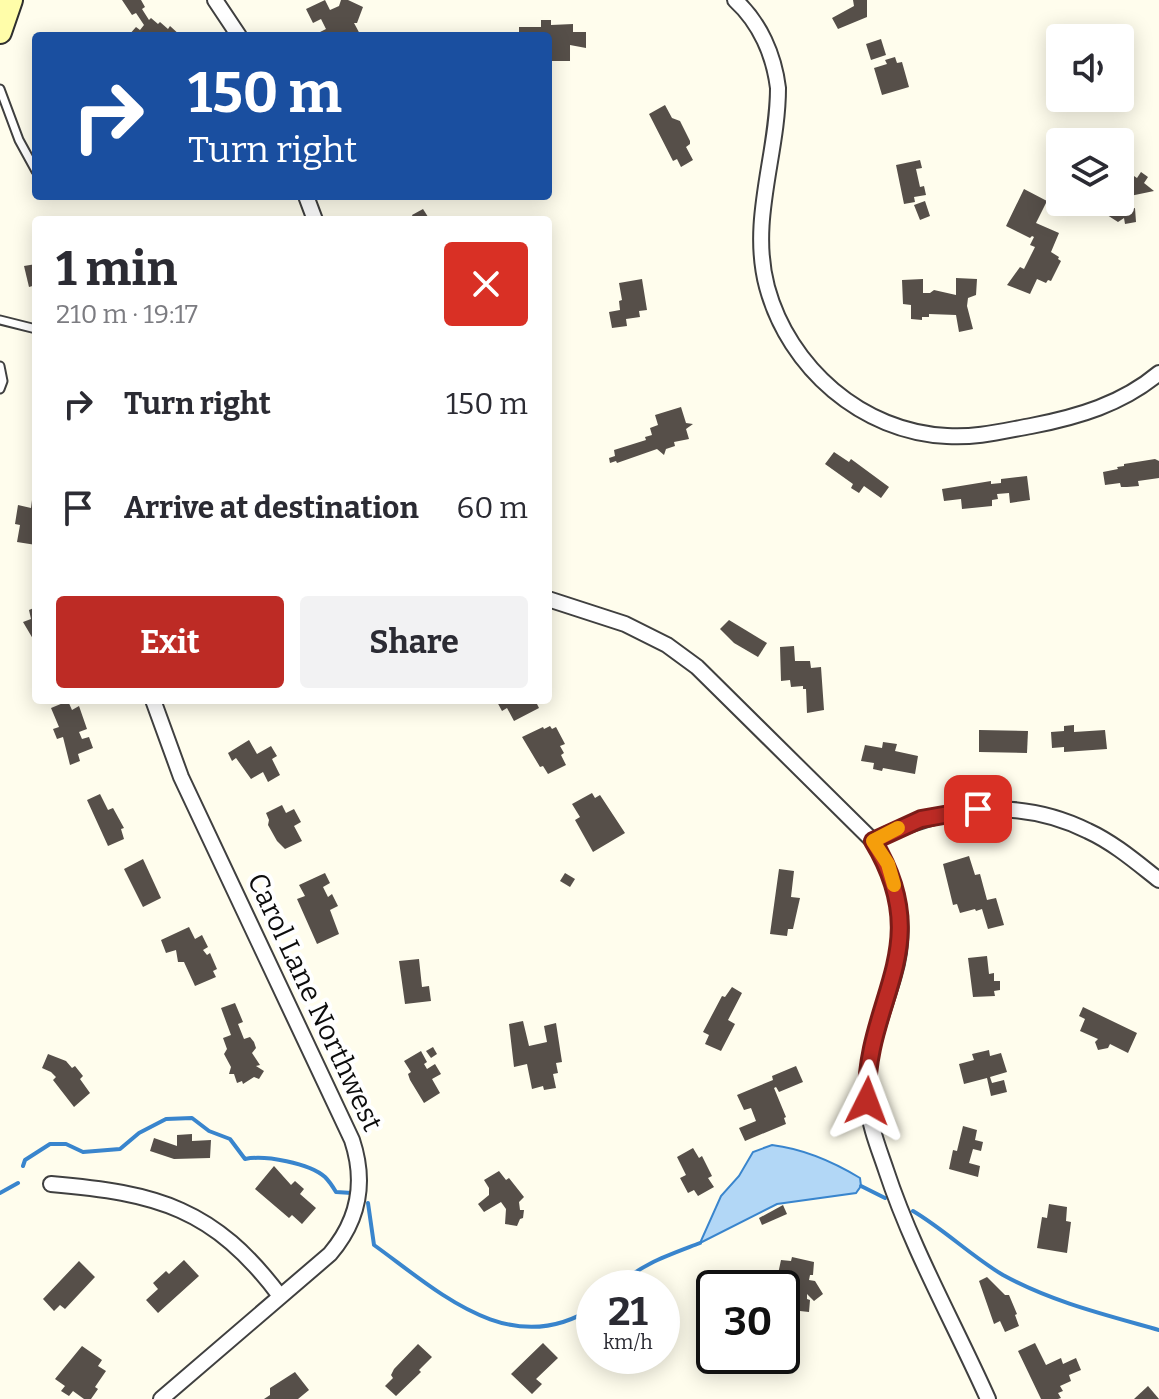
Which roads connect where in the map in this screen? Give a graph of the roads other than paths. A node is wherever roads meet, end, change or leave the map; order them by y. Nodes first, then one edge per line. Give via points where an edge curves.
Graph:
1 (11, 0) edge
2 (215, 0) edge
3 (735, 0) edge
4 (0, 32) edge
5 (236, 32) edge
6 (0, 89) edge
7 (32, 164) edge
8 (0, 320) edge
9 (32, 328) edge
10 (0, 366) edge
11 (1159, 373) edge
12 (0, 389) edge
13 (552, 600) edge
14 (154, 704) edge
15 (873, 841) junction
16 (1159, 880) edge
17 (51, 1184) dead end
18 (280, 1296) junction
19 (161, 1399) edge
20 (988, 1399) edge

1 - 4 main road
2 - 5 street
3 - 11 street via 764,38 778,88 760,227 765,279 795,349 834,392 882,421 911,431 982,435 1099,409
6 - 7 lane
8 - 9 lane
10 - 12 lane
13 - 15 street via 625,624 697,667
14 - 18 street, Carol Lane Northwest via 181,777 358,1157 359,1197 349,1228 330,1254
15 - 16 street via 947,812 1033,812 1088,831
15 - 20 street via 896,889 900,939 866,1076 870,1124 906,1223
17 - 18 street via 124,1191 183,1211 237,1247
18 - 19 street, Carol Lane Northwest

